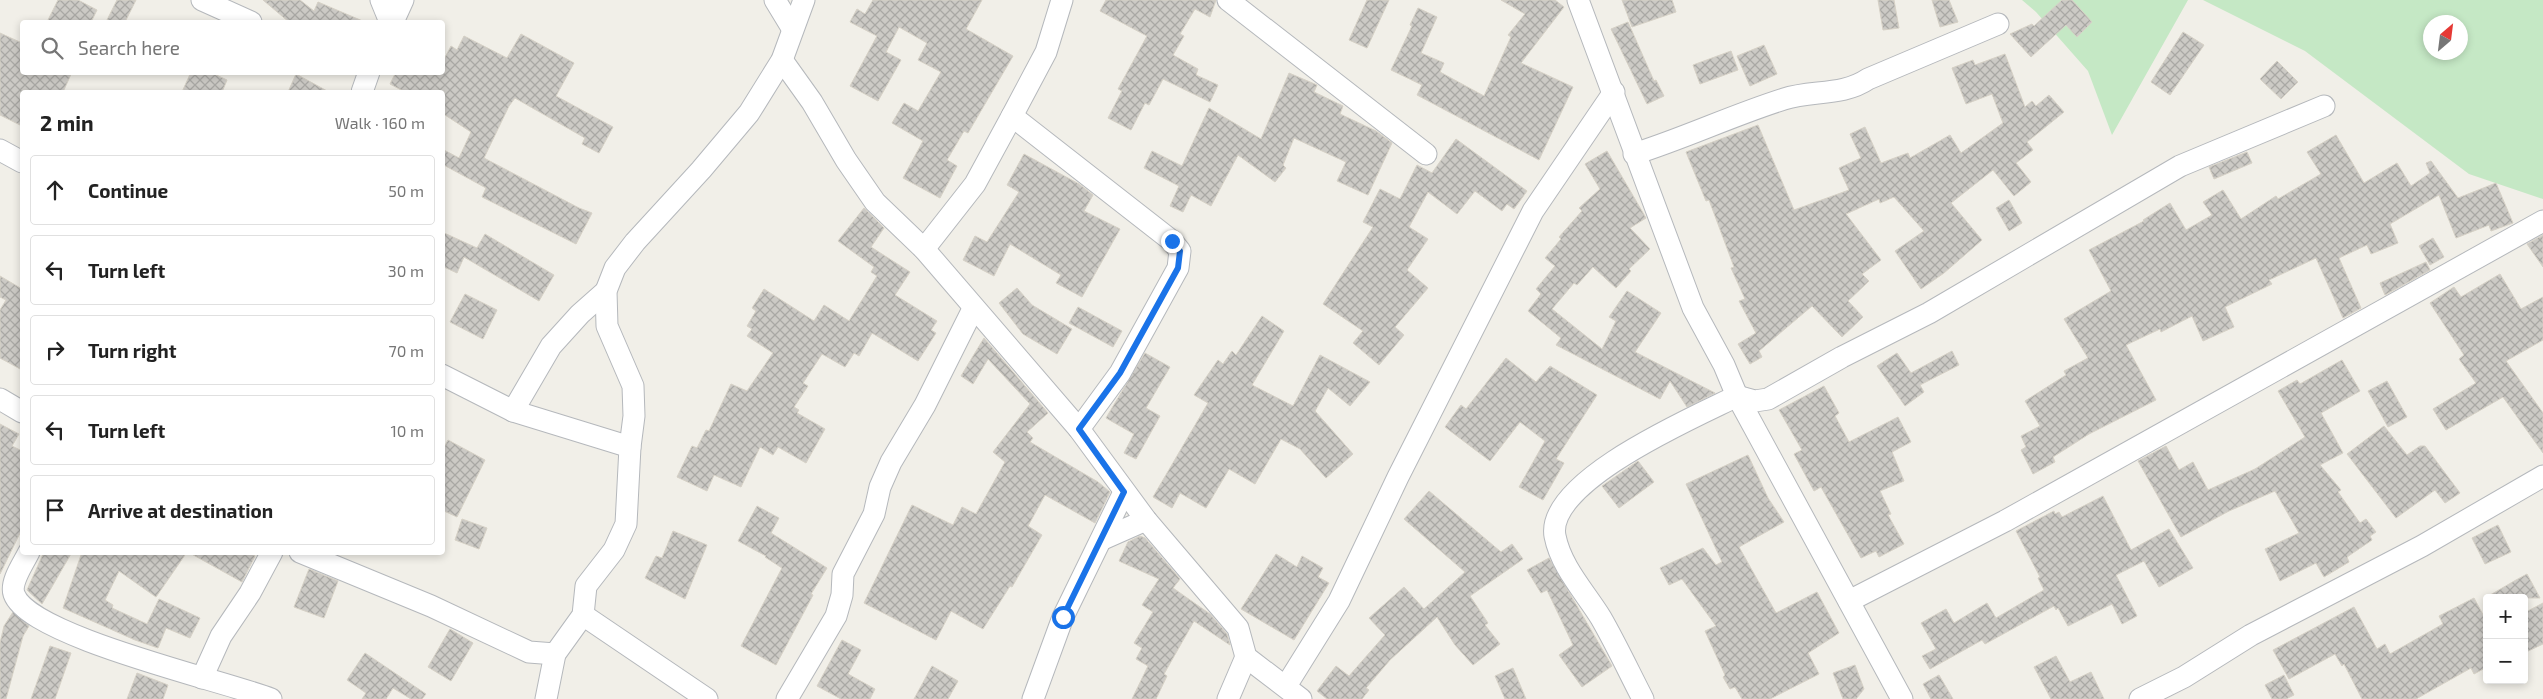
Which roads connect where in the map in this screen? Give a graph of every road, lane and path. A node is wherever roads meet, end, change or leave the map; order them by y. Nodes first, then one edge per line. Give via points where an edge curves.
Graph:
1 (202, 0) edge
2 (381, 0) edge
3 (404, 0) edge
4 (774, 0) edge
5 (804, 0) edge
6 (1062, 0) edge
7 (1228, 0) edge
8 (1578, 0) edge
9 (247, 20) edge
10 (390, 20) edge
11 (392, 20) edge
12 (1998, 24) dead end
13 (792, 28) junction
14 (782, 60) junction
15 (1614, 92) junction
16 (2324, 106) dead end
17 (1012, 116) junction
18 (0, 150) edge
19 (1426, 154) dead end
20 (1634, 154) junction
21 (20, 161) edge
22 (2543, 221) edge
23 (924, 249) junction
24 (606, 291) junction
25 (973, 309) junction
26 (445, 377) edge
27 (1737, 396) junction
28 (0, 399) edge
29 (20, 411) edge
30 (513, 411) junction
31 (1079, 429) junction
32 (630, 447) junction
33 (2543, 476) edge
34 (1124, 492) junction
35 (1146, 520) junction
36 (1103, 539) junction
37 (28, 555) edge
38 (270, 555) edge
39 (307, 555) edge
40 (1849, 601) junction
41 (583, 615) junction
42 (529, 652) junction
43 (555, 654) junction
44 (1246, 657) junction
45 (202, 678) junction
46 (548, 689) edge
47 (1293, 692) edge
48 (271, 699) edge
49 (707, 699) edge
50 (787, 699) edge
51 (1033, 699) edge
52 (1228, 699) edge
53 (1643, 699) edge
54 (1902, 699) edge
55 (2140, 699) edge

1 - 9 street
2 - 10 street
3 - 11 street
4 - 13 street
5 - 13 street
6 - 17 street via 1046,52
7 - 19 street
8 - 15 street
12 - 20 street via 1868,78 1858,86 1786,98 1682,139
13 - 14 street
14 - 23 street via 875,202
14 - 24 street via 749,113 635,242 616,268
15 - 20 street
15 - 47 street via 1533,211
16 - 27 street via 2180,166 1929,314 1842,357 1768,399 1755,401
17 - 23 street via 975,184
17 - 31 street via 1172,241 1180,251 1178,268 1120,373
18 - 21 street
20 - 27 street via 1692,308 1724,365
22 - 40 street via 2005,521
23 - 25 street
24 - 30 street via 551,346
24 - 32 street via 607,326 633,386
25 - 31 street
25 - 50 street via 925,405 891,462 880,487 874,514 843,574 836,616
26 - 30 street
27 - 40 street
27 - 53 street via 1634,448 1582,484 1569,498 1559,517 1554,534 1561,557 1601,619
28 - 29 street
30 - 32 street
31 - 34 street
32 - 41 street via 626,524 614,550 586,586
33 - 55 street via 2422,546 2251,635 2184,677
34 - 35 street
34 - 36 street
35 - 36 street
35 - 44 street via 1238,628
36 - 51 street via 1063,617
37 - 45 street via 12,588 28,612 56,627
38 - 45 street via 221,636
39 - 42 street via 431,606
40 - 54 street
41 - 43 street
41 - 49 street
42 - 43 street
42 - 46 street
43 - 46 street
44 - 47 street
44 - 52 street
45 - 48 street

